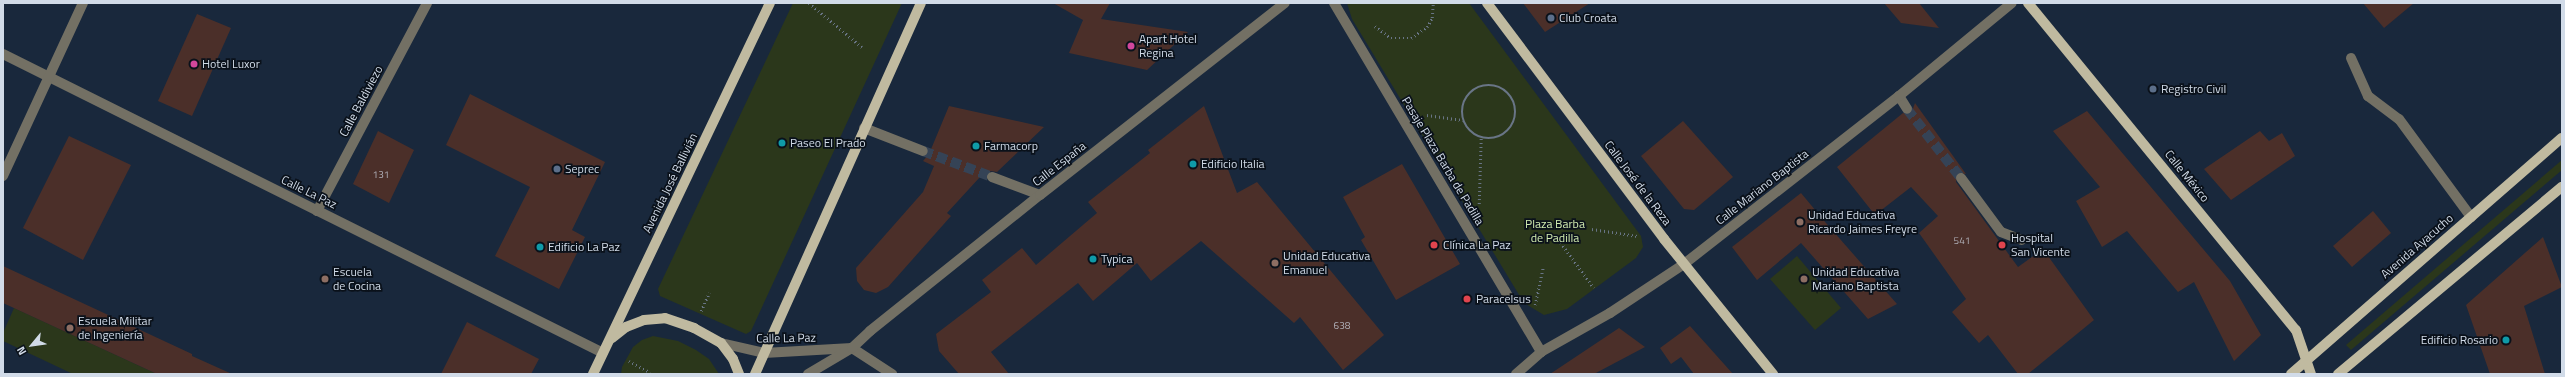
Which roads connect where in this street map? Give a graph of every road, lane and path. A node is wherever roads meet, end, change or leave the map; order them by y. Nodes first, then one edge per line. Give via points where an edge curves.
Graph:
1 (83, 3) edge
2 (427, 3) edge
3 (770, 3) edge
4 (809, 3) edge
5 (922, 3) edge
6 (1284, 3) edge
7 (1334, 3) edge
8 (1433, 3) edge
9 (1488, 3) edge
10 (2012, 3) edge
11 (2028, 3) edge
12 (1375, 26) dead end
13 (862, 47) dead end
14 (3, 54) edge
15 (2352, 58) dead end
16 (49, 76) junction
17 (1899, 96) junction
18 (1908, 110) tunnel mouth
19 (1428, 115) dead end
20 (1463, 120) junction
21 (864, 128) junction
22 (1480, 138) junction
23 (2562, 138) edge
24 (923, 151) tunnel mouth
25 (3, 176) edge
26 (992, 177) tunnel mouth
27 (1961, 178) tunnel mouth
28 (2562, 187) edge
29 (1040, 195) junction
30 (1479, 204) dead end
31 (317, 211) junction
32 (2471, 217) junction
33 (1592, 229) dead end
34 (1556, 236) dead end
35 (1641, 236) dead end
36 (2022, 240) dead end
37 (1684, 264) junction
38 (1543, 268) dead end
39 (1594, 288) dead end
40 (710, 293) dead end
41 (1533, 310) dead end
42 (700, 314) dead end
43 (610, 339) junction
44 (720, 343) junction
45 (852, 348) junction
46 (1541, 352) junction
47 (603, 353) junction
48 (764, 353) junction
49 (2306, 360) junction
50 (629, 361) dead end
51 (598, 369) edge
52 (650, 372) dead end
53 (593, 374) edge
54 (739, 374) edge
55 (755, 374) edge
56 (808, 374) edge
57 (892, 374) edge
58 (1516, 374) edge
59 (1773, 374) edge
60 (2291, 374) edge
61 (2311, 374) edge
62 (2338, 374) edge

1 - 16 street
2 - 31 street, Calle Baldiviezo
3 - 43 main road, Avenida José Ballivián
4 - 13 path
5 - 21 main road
6 - 29 street, Calle España
7 - 46 street, Pasaje Plaza Barba de Padilla
8 - 12 path via 1432,18 1427,28 1411,38 1391,38
9 - 37 main road, Calle José de la Reza
10 - 17 street, Calle Mariano Baptista
11 - 49 main road, Calle México via 2296,330
14 - 16 street, Calle La Paz
15 - 32 street via 2368,96 2399,119
16 - 25 street
16 - 31 street, Calle La Paz
17 - 18 street
17 - 37 street, Calle Mariano Baptista
19 - 20 path
20 - 22 path via 1467,128
20 - 22 path via 1464,103 1474,89 1491,84 1510,93 1516,112 1512,128 1498,138
21 - 24 street
21 - 48 main road
22 - 30 path
23 - 32 main road, Avenida Ayacucho
26 - 29 street
27 - 36 street via 2001,232
28 - 62 main road
29 - 45 street, Calle España
31 - 47 street, Calle La Paz
32 - 49 main road, Avenida Ayacucho
33 - 35 path
34 - 39 path
37 - 46 street, Calle Mariano Baptista via 1610,313
37 - 59 main road, Calle José de la Reza
38 - 41 path
40 - 42 path
43 - 44 main road, Calle La Paz via 626,327 644,320 665,318 694,328
43 - 47 main road, Avenida José Ballivián
44 - 48 street, Calle La Paz
44 - 54 main road, Calle La Paz via 733,359
45 - 48 street, Calle La Paz
45 - 56 street
45 - 57 street
46 - 58 street, Calle Mariano Baptista
47 - 51 main road, Avenida José Ballivián
48 - 55 main road
49 - 60 main road, Avenida Ayacucho
49 - 61 main road, Calle México
50 - 52 path
51 - 53 main road, Avenida José Ballivián

